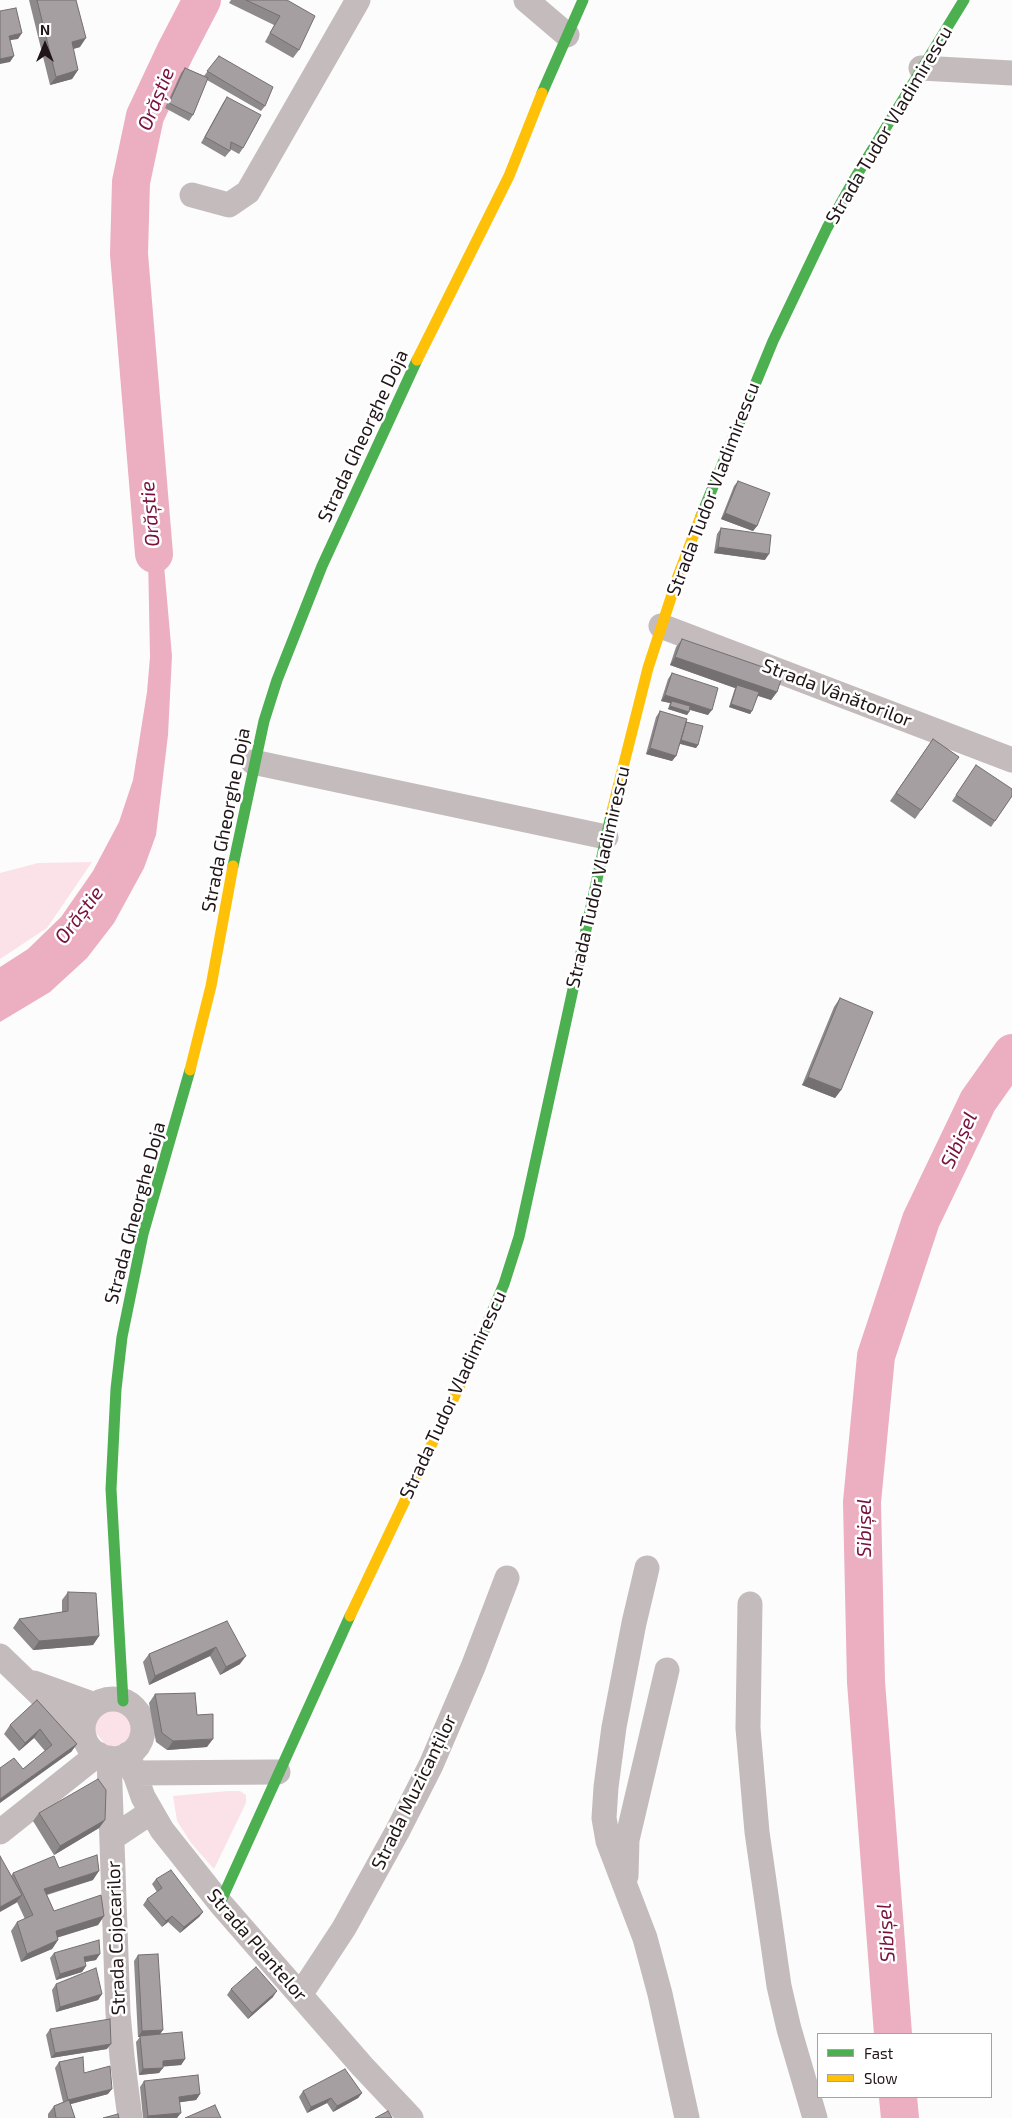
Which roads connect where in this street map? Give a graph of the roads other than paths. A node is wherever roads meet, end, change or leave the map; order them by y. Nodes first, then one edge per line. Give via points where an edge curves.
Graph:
1 (358, 0) edge
2 (526, 0) edge
3 (583, 0) edge
4 (964, 0) edge
5 (567, 35) junction
6 (922, 68) junction
7 (1012, 73) edge
8 (192, 195) dead end
9 (661, 626) junction
10 (1012, 760) edge
11 (253, 762) junction
12 (606, 837) junction
13 (647, 1568) dead end
14 (507, 1578) dead end
15 (750, 1604) dead end
16 (0, 1656) edge
17 (667, 1670) dead end
18 (27, 1680) junction
19 (124, 1701) junction
20 (94, 1705) junction
21 (111, 1755) junction
22 (278, 1772) junction
23 (151, 1812) junction
24 (0, 1832) edge
25 (112, 1838) junction
26 (627, 1888) junction
27 (220, 1904) junction
28 (300, 1995) junction
29 (130, 2118) edge
30 (411, 2118) edge
31 (687, 2118) edge
32 (815, 2118) edge

1 - 8 street via 248,192 229,205
2 - 5 street
3 - 5 street, Strada Gheorghe Doja
4 - 6 street, Strada Tudor Vladimirescu
5 - 11 street, Strada Gheorghe Doja via 509,176 403,388 322,566 277,680
6 - 7 street
6 - 9 street, Strada Tudor Vladimirescu via 855,178 797,286 714,480
9 - 10 street, Strada Vânătorilor
9 - 12 street, Strada Tudor Vladimirescu
11 - 12 street
11 - 19 street, Strada Gheorghe Doja via 211,986 143,1234 122,1337 111,1489
12 - 22 street, Strada Tudor Vladimirescu via 534,1172 504,1284 483,1337
13 - 26 street via 614,1727 605,1802 608,1841
14 - 28 street, Strada Muzicanților via 458,1703 397,1832 344,1928
15 - 32 street via 748,1728 760,1851 779,1986
16 - 18 street, Strada Plantelor
17 - 26 street via 627,1840
18 - 20 street, Strada Plantelor
18 - 21 street, Strada Plantelor
19 - 20 street via 114,1699
19 - 21 street via 138,1713 143,1731 141,1740
20 - 21 street via 85,1720
21 - 22 street
21 - 23 street, Strada Plantelor
21 - 24 street
21 - 25 street, Strada Cojocarilor
22 - 27 street, Strada Tudor Vladimirescu
23 - 25 street
23 - 27 street, Strada Plantelor
25 - 29 street, Strada Cojocarilor via 118,2013
26 - 31 street via 660,1994
27 - 28 street, Strada Plantelor
28 - 30 street, Strada Plantelor

